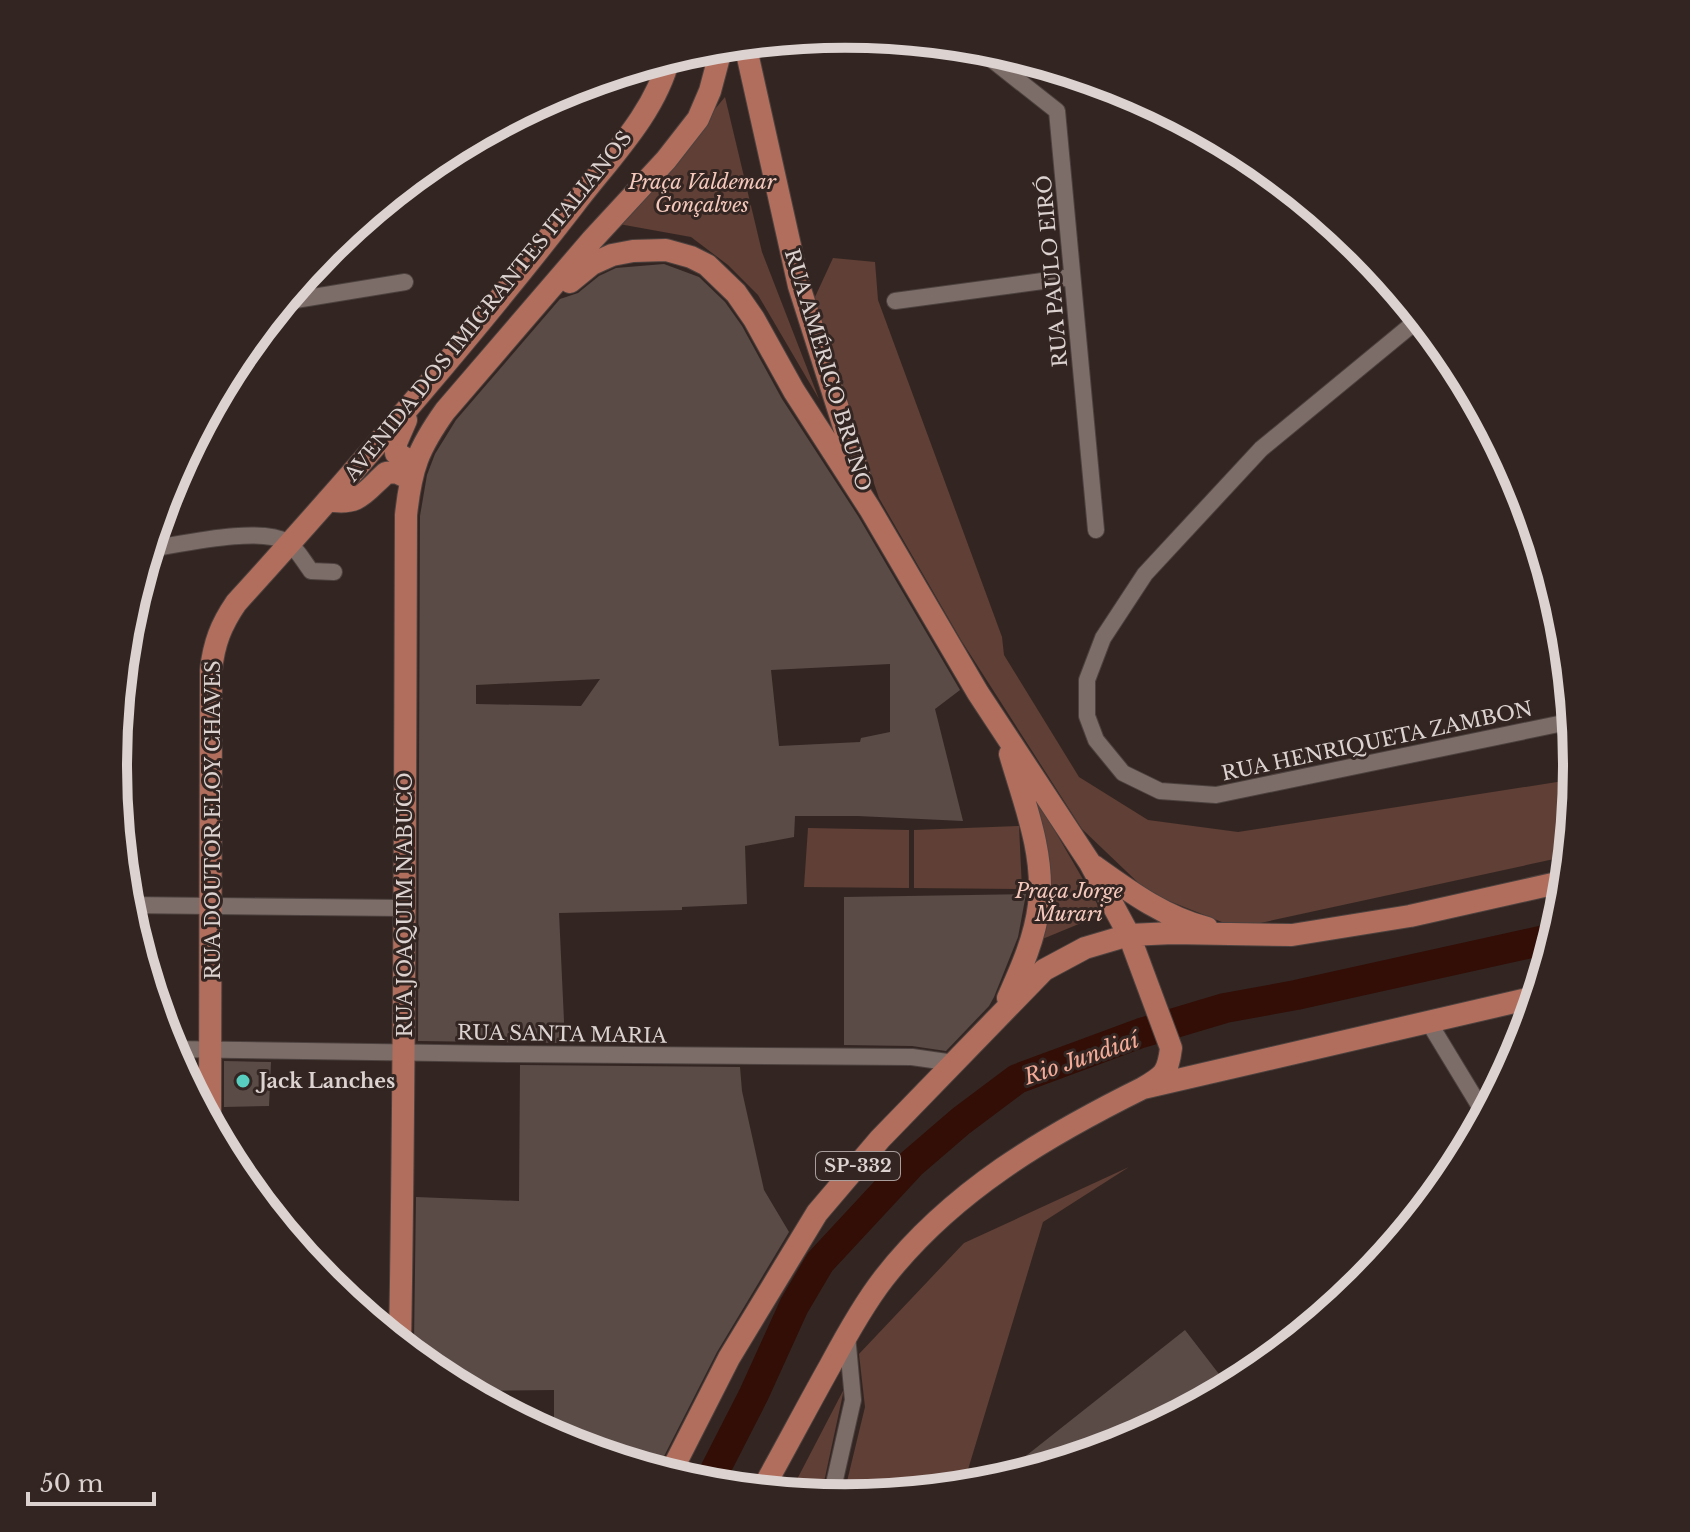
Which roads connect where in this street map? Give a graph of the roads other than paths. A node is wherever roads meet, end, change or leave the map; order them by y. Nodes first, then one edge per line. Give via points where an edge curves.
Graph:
1 (747, 55) edge
2 (718, 60) edge
3 (999, 65) edge
4 (664, 71) edge
5 (1072, 277) junction
6 (405, 282) dead end
7 (302, 296) edge
8 (545, 297) junction
9 (895, 301) dead end
10 (1412, 325) edge
11 (417, 397) junction
12 (412, 471) junction
13 (328, 500) junction
14 (870, 509) junction
15 (406, 515) joint
16 (1096, 530) dead end
17 (290, 543) junction
18 (161, 547) edge
19 (334, 572) dead end
20 (1561, 723) edge
21 (1004, 734) junction
22 (1090, 863) junction
23 (1553, 884) edge
24 (141, 905) edge
25 (213, 906) junction
26 (404, 908) junction
27 (1129, 935) junction
28 (1235, 935) junction
29 (1524, 1000) edge
30 (1000, 1015) junction
31 (1428, 1021) junction
32 (186, 1049) edge
33 (211, 1049) junction
34 (405, 1052) junction
35 (954, 1063) junction
36 (1143, 1088) junction
37 (210, 1101) edge
38 (1478, 1104) edge
39 (400, 1330) edge
40 (847, 1335) junction
41 (675, 1464) edge
42 (768, 1479) edge
43 (834, 1484) edge

1 - 14 main road, RUA AMÉRICO BRUNO via 799,286
2 - 8 main road, AVENIDA DOS IMIGRANTES ITALIANOS via 698,119
3 - 5 street, RUA PAULO EIRÓ via 1057,111
4 - 11 main road, AVENIDA DOS IMIGRANTES ITALIANOS via 635,127
5 - 9 street
5 - 16 street, RUA PAULO EIRÓ
6 - 7 street
8 - 12 main road, AVENIDA DOS IMIGRANTES ITALIANOS via 445,411
8 - 14 main road via 612,255 666,250 707,265 736,293
10 - 20 street, RUA HENRIQUETA ZAMBON via 1261,449 1145,574 1103,638 1087,680 1087,716 1096,740 1123,773 1160,791 1216,795
11 - 12 main road via 396,443 396,453
11 - 13 main road, AVENIDA DOS IMIGRANTES ITALIANOS
12 - 13 main road via 386,473 355,502
12 - 15 main road, AVENIDA DOS IMIGRANTES ITALIANOS
13 - 17 main road, AVENIDA DOS IMIGRANTES ITALIANOS
14 - 21 main road
15 - 26 main road, RUA JOAQUIM NABUCO
17 - 18 street via 256,534
17 - 19 street via 311,571
17 - 25 main road, RUA DOUTOR ELOY CHAVES via 236,603 214,647
21 - 22 main road
21 - 30 main road via 1040,875 1039,906 1026,960
22 - 27 main road
22 - 28 main road via 1142,900 1190,923
23 - 28 main road via 1410,916 1292,935
24 - 25 street
25 - 26 street
25 - 33 main road, RUA DOUTOR ELOY CHAVES
26 - 34 main road, RUA JOAQUIM NABUCO
27 - 28 main road
27 - 30 main road, SP-332 via 1085,948 1044,970
27 - 36 main road via 1171,1048 1162,1077
29 - 31 main road
30 - 35 main road, SP-332
31 - 36 main road
31 - 38 street
32 - 33 street, RUA SANTA MARIA
33 - 34 street, RUA SANTA MARIA
33 - 37 main road, RUA DOUTOR ELOY CHAVES
34 - 35 street, RUA SANTA MARIA via 912,1057
34 - 39 main road, RUA JOAQUIM NABUCO
35 - 41 main road, SP-332 via 817,1213 729,1358
36 - 40 main road via 1050,1138 975,1188 914,1242
40 - 42 main road
40 - 43 street via 853,1400

